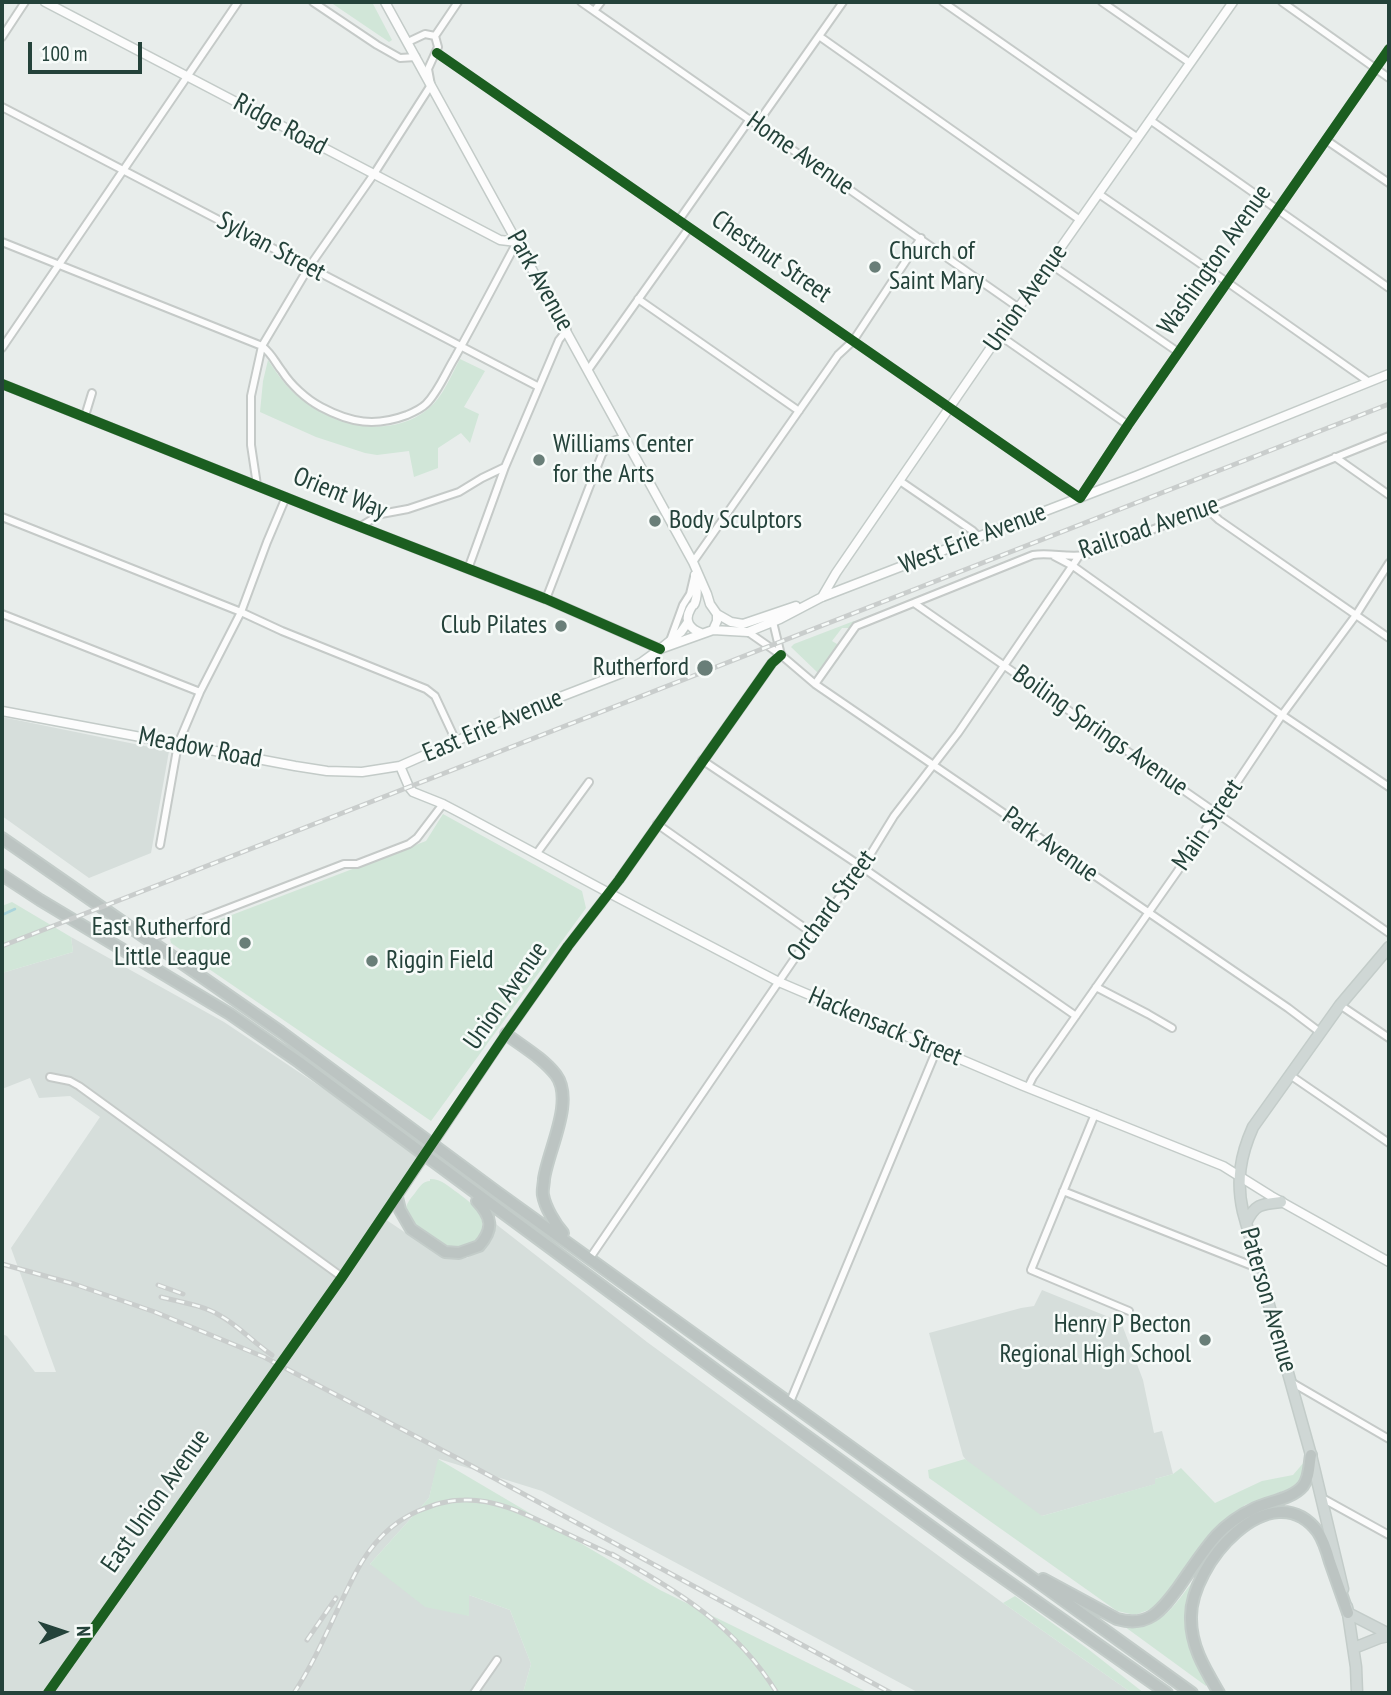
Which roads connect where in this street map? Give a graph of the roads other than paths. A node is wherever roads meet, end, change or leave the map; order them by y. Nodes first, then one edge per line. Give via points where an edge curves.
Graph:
1 (25, 2) edge
2 (45, 2) edge
3 (239, 2) edge
4 (313, 2) edge
5 (385, 2) edge
6 (458, 2) edge
7 (581, 2) edge
8 (601, 2) edge
9 (843, 2) edge
10 (943, 2) edge
11 (1102, 2) edge
12 (1233, 2) edge
13 (1282, 2) edge
14 (594, 11) junction
15 (435, 36) junction
16 (819, 36) junction
17 (2, 37) edge
18 (408, 42) junction
19 (1389, 49) edge
20 (436, 52) junction
21 (416, 57) junction
22 (1190, 63) junction
23 (1376, 68) junction
24 (187, 76) junction
25 (1389, 78) edge
26 (431, 85) junction
27 (2, 107) edge
28 (1150, 120) junction
29 (753, 122) junction
30 (1138, 138) junction
31 (1326, 140) junction
32 (124, 169) junction
33 (374, 174) junction
34 (1389, 183) edge
35 (1098, 194) junction
36 (1277, 210) junction
37 (679, 220) junction
38 (1080, 220) junction
39 (689, 228) junction
40 (921, 238) junction
41 (2, 242) edge
42 (517, 242) junction
43 (59, 264) junction
44 (1050, 264) junction
45 (309, 267) junction
46 (1227, 282) junction
47 (1389, 288) edge
48 (638, 299) junction
49 (1019, 308) junction
50 (567, 330) junction
51 (999, 335) junction
52 (853, 341) junction
53 (262, 346) junction
54 (462, 346) junction
55 (2, 348) edge
56 (1178, 352) junction
57 (588, 370) junction
58 (1389, 374) edge
59 (1369, 382) junction
60 (2, 384) edge
61 (540, 387) junction
62 (92, 393) dead end
63 (950, 407) junction
64 (799, 411) junction
65 (85, 416) junction
66 (1128, 425) junction
67 (625, 436) junction
68 (1389, 436) edge
69 (1335, 457) junction
70 (505, 467) junction
71 (900, 481) junction
72 (257, 485) junction
73 (1389, 495) edge
74 (286, 497) junction
75 (1080, 498) junction
76 (1207, 509) junction
77 (2, 517) edge
78 (361, 526) junction
79 (979, 537) junction
80 (1050, 554) junction
81 (1079, 556) junction
82 (693, 562) junction
83 (1389, 563) edge
84 (1073, 566) junction
85 (468, 569) junction
86 (695, 571) junction
87 (822, 597) junction
88 (546, 599) junction
89 (914, 603) junction
90 (710, 604) junction
91 (693, 606) junction
92 (241, 612) junction
93 (2, 614) edge
94 (717, 614) junction
95 (1356, 615) junction
96 (688, 622) junction
97 (772, 622) junction
98 (713, 630) junction
99 (748, 632) junction
100 (701, 633) junction
101 (1389, 638) edge
102 (670, 641) junction
103 (660, 649) junction
104 (781, 655) junction
105 (1004, 664) junction
106 (815, 684) junction
107 (200, 692) junction
108 (2, 711) edge
109 (1282, 715) junction
110 (456, 741) junction
111 (178, 744) junction
112 (702, 760) junction
113 (934, 765) junction
114 (400, 766) junction
115 (589, 782) dead end
116 (1389, 788) edge
117 (443, 804) junction
118 (1217, 813) junction
119 (657, 824) junction
120 (2, 838) edge
121 (160, 845) dead end
122 (537, 853) junction
123 (862, 868) junction
124 (2, 875) edge
125 (609, 893) junction
126 (1148, 912) junction
127 (812, 933) junction
128 (1389, 933) edge
129 (147, 940) junction
130 (1389, 947) edge
131 (779, 982) junction
132 (1096, 987) junction
133 (1340, 1005) junction
134 (1076, 1016) junction
135 (1172, 1028) dead end
136 (1321, 1033) junction
137 (506, 1034) junction
138 (1389, 1038) edge
139 (937, 1049) junction
140 (1290, 1075) junction
141 (50, 1077) dead end
142 (1028, 1087) junction
143 (1095, 1114) junction
144 (1389, 1143) edge
145 (433, 1144) junction
146 (424, 1156) junction
147 (1239, 1176) junction
148 (464, 1185) junction
149 (1063, 1191) junction
150 (397, 1197) junction
151 (1282, 1202) junction
152 (1246, 1224) junction
153 (576, 1248) junction
154 (590, 1258) junction
155 (1389, 1262) edge
156 (1260, 1269) junction
157 (342, 1278) junction
158 (1129, 1311) dead end
159 (276, 1369) joint
160 (1290, 1381) junction
161 (790, 1402) junction
162 (1389, 1439) edge
163 (1311, 1455) junction
164 (1322, 1497) junction
165 (1389, 1535) edge
166 (1004, 1559) junction
167 (1348, 1613) junction
168 (1389, 1635) edge
169 (1354, 1648) junction
170 (497, 1660) dead end
171 (1157, 1689) edge
172 (48, 1693) edge
173 (474, 1693) edge
174 (1167, 1693) edge
175 (1192, 1693) edge
176 (1219, 1693) edge
177 (1357, 1693) edge

1 - 17 street
2 - 24 street, Ridge Road
3 - 24 street
4 - 21 street via 400,58
5 - 18 street, Park Avenue
6 - 15 street
7 - 14 street, Home Avenue
8 - 14 street
9 - 16 street
10 - 30 street
11 - 22 street
12 - 22 street, Union Avenue
13 - 23 street
14 - 29 street, Home Avenue
15 - 18 street via 425,34
15 - 20 street
16 - 29 street
16 - 38 street
18 - 21 street, Park Avenue
19 - 23 street, Washington Avenue
20 - 26 street via 428,69
20 - 37 street, Chestnut Street
21 - 26 street, Park Avenue
22 - 28 street, Union Avenue
23 - 25 street
23 - 31 street, Washington Avenue
24 - 32 street
24 - 33 street, Ridge Road
26 - 33 street
26 - 42 street, Park Avenue
27 - 32 street, Sylvan Street
28 - 30 street, Union Avenue
28 - 36 street
29 - 37 street
29 - 40 street, Home Avenue
30 - 35 street, Union Avenue
31 - 34 street
31 - 36 street, Washington Avenue
32 - 43 street
32 - 45 street, Sylvan Street
33 - 42 street, Ridge Road via 500,240
33 - 45 street
35 - 38 street, Union Avenue
35 - 46 street
36 - 46 street, Washington Avenue
36 - 47 street
37 - 39 street, Chestnut Street
38 - 44 street, Union Avenue
39 - 48 street
39 - 52 street, Chestnut Street
40 - 49 street, Home Avenue
40 - 52 street
41 - 43 street
42 - 50 street, Park Avenue
42 - 54 street
43 - 53 street
43 - 55 street
44 - 49 street, Union Avenue
44 - 56 street
45 - 53 street
45 - 54 street, Sylvan Street
46 - 56 street, Washington Avenue
46 - 59 street
48 - 57 street
48 - 64 street
49 - 51 street, Union Avenue
50 - 57 street, Park Avenue
50 - 61 street
51 - 63 street, Union Avenue
51 - 66 street
52 - 63 street, Chestnut Street
52 - 64 street
53 - 54 street via 297,389 320,406 358,422 374,423 426,405
53 - 72 street via 251,396
54 - 61 street, Sylvan Street
56 - 66 street, Washington Avenue
57 - 67 street, Park Avenue
58 - 59 street, West Erie Avenue
59 - 75 street, West Erie Avenue
60 - 65 street, Orient Way
61 - 70 street
62 - 65 street
63 - 71 street, Union Avenue
63 - 75 street, Chestnut Street
64 - 82 street
65 - 72 street, Orient Way
66 - 75 street, Washington Avenue
67 - 82 street, Park Avenue
67 - 88 street via 601,454
68 - 69 street, Railroad Avenue
69 - 73 street
69 - 76 street, Railroad Avenue
70 - 78 street via 459,492 381,514
70 - 85 street
71 - 79 street
71 - 87 street, Union Avenue
72 - 74 street, Orient Way
74 - 78 street, Orient Way
74 - 92 street
75 - 79 street, West Erie Avenue
76 - 81 street, Railroad Avenue
76 - 95 street
77 - 92 street
78 - 85 street, Orient Way
79 - 87 street, West Erie Avenue
80 - 81 street, Railroad Avenue
80 - 84 street
80 - 89 street, Railroad Avenue via 1033,555
81 - 84 street, Orchard Street
82 - 86 street, Park Avenue
82 - 90 street, Park Avenue
83 - 95 street, Main Street
84 - 105 street, Orchard Street
84 - 109 street
85 - 88 street, Orient Way
86 - 91 street, Park Avenue
86 - 102 street
87 - 94 street via 743,624
87 - 97 street, West Erie Avenue
88 - 103 street, Orient Way
89 - 105 street, Boiling Springs Avenue
89 - 106 street, Railroad Avenue via 856,626
90 - 91 street
90 - 94 street
91 - 96 street
92 - 107 street
92 - 110 street via 426,689 435,696
93 - 107 street
94 - 98 street
95 - 101 street
95 - 109 street, Main Street
96 - 100 street
96 - 102 street, East Erie Avenue
97 - 99 street, West Erie Avenue
97 - 104 street
98 - 99 street, West Erie Avenue
98 - 100 street
99 - 104 street, Park Avenue
100 - 103 street, East Erie Avenue
102 - 103 street, East Erie Avenue
103 - 110 street, East Erie Avenue via 622,673
104 - 106 street, Park Avenue
104 - 112 street, Union Avenue
105 - 113 street, Orchard Street
105 - 118 street, Boiling Springs Avenue
106 - 113 street, Park Avenue
107 - 111 street
108 - 111 street, Meadow Road
109 - 116 street
109 - 118 street, Main Street
110 - 114 street, East Erie Avenue
111 - 114 street, Meadow Road via 327,771
111 - 121 street
112 - 119 street, Union Avenue
112 - 123 street
113 - 123 street, Orchard Street via 894,816
113 - 126 street, Park Avenue
114 - 117 street, Hackensack Street via 413,792
115 - 122 street
117 - 122 street, Hackensack Street
117 - 129 street via 410,844 357,864 344,864
118 - 126 street, Main Street
118 - 128 street, Boiling Springs Avenue
119 - 125 street, Union Avenue
119 - 127 street
120 - 129 highway
122 - 125 street, Hackensack Street
123 - 127 street, Orchard Street
123 - 134 street
124 - 146 highway via 230,1014
125 - 131 street, Hackensack Street
125 - 137 street, Union Avenue
126 - 132 street, Main Street
126 - 136 street, Park Avenue
127 - 131 street, Orchard Street
129 - 145 highway
130 - 133 main road, Paterson Avenue
131 - 139 street, Hackensack Street
131 - 154 street, Orchard Street
132 - 134 street, Main Street
132 - 135 street
133 - 136 main road, Paterson Avenue
133 - 138 street
134 - 142 street, Main Street
136 - 140 main road, Paterson Avenue
137 - 145 street, Union Avenue
137 - 153 highway via 558,1077 563,1097 561,1118 542,1194 554,1223
139 - 142 street, Hackensack Street
139 - 161 street
140 - 144 street
140 - 147 main road, Paterson Avenue via 1254,1127
141 - 157 street via 79,1086
142 - 143 street, Hackensack Street
143 - 147 street, Hackensack Street
143 - 149 street
145 - 146 street, Union Avenue
145 - 153 highway
146 - 148 highway
146 - 150 street, Union Avenue
147 - 151 street, Hackensack Street
147 - 152 main road, Paterson Avenue
148 - 150 highway via 490,1220 479,1246 459,1253 445,1252 411,1229
148 - 171 highway
149 - 156 street
149 - 158 street via 1031,1270
150 - 157 street, Union Avenue
151 - 152 main road via 1259,1205
151 - 155 street, Hackensack Street
152 - 156 main road, Paterson Avenue
153 - 154 highway
154 - 161 highway
156 - 160 main road, Paterson Avenue
157 - 159 street, Union Avenue
159 - 172 street, East Union Avenue
160 - 162 street
160 - 163 main road, Paterson Avenue
161 - 166 highway
163 - 164 main road, Paterson Avenue
163 - 166 highway via 1308,1477 1295,1493 1229,1524 1165,1606 1144,1620 1117,1619
164 - 165 street
164 - 167 main road, Paterson Avenue
166 - 175 highway
167 - 168 main road
167 - 169 main road, Paterson Avenue
167 - 176 highway via 1325,1545 1309,1523 1296,1514 1279,1513 1243,1526 1207,1565 1192,1600 1190,1617 1198,1657
168 - 169 main road
169 - 177 main road, Paterson Avenue
170 - 173 street
171 - 174 highway

